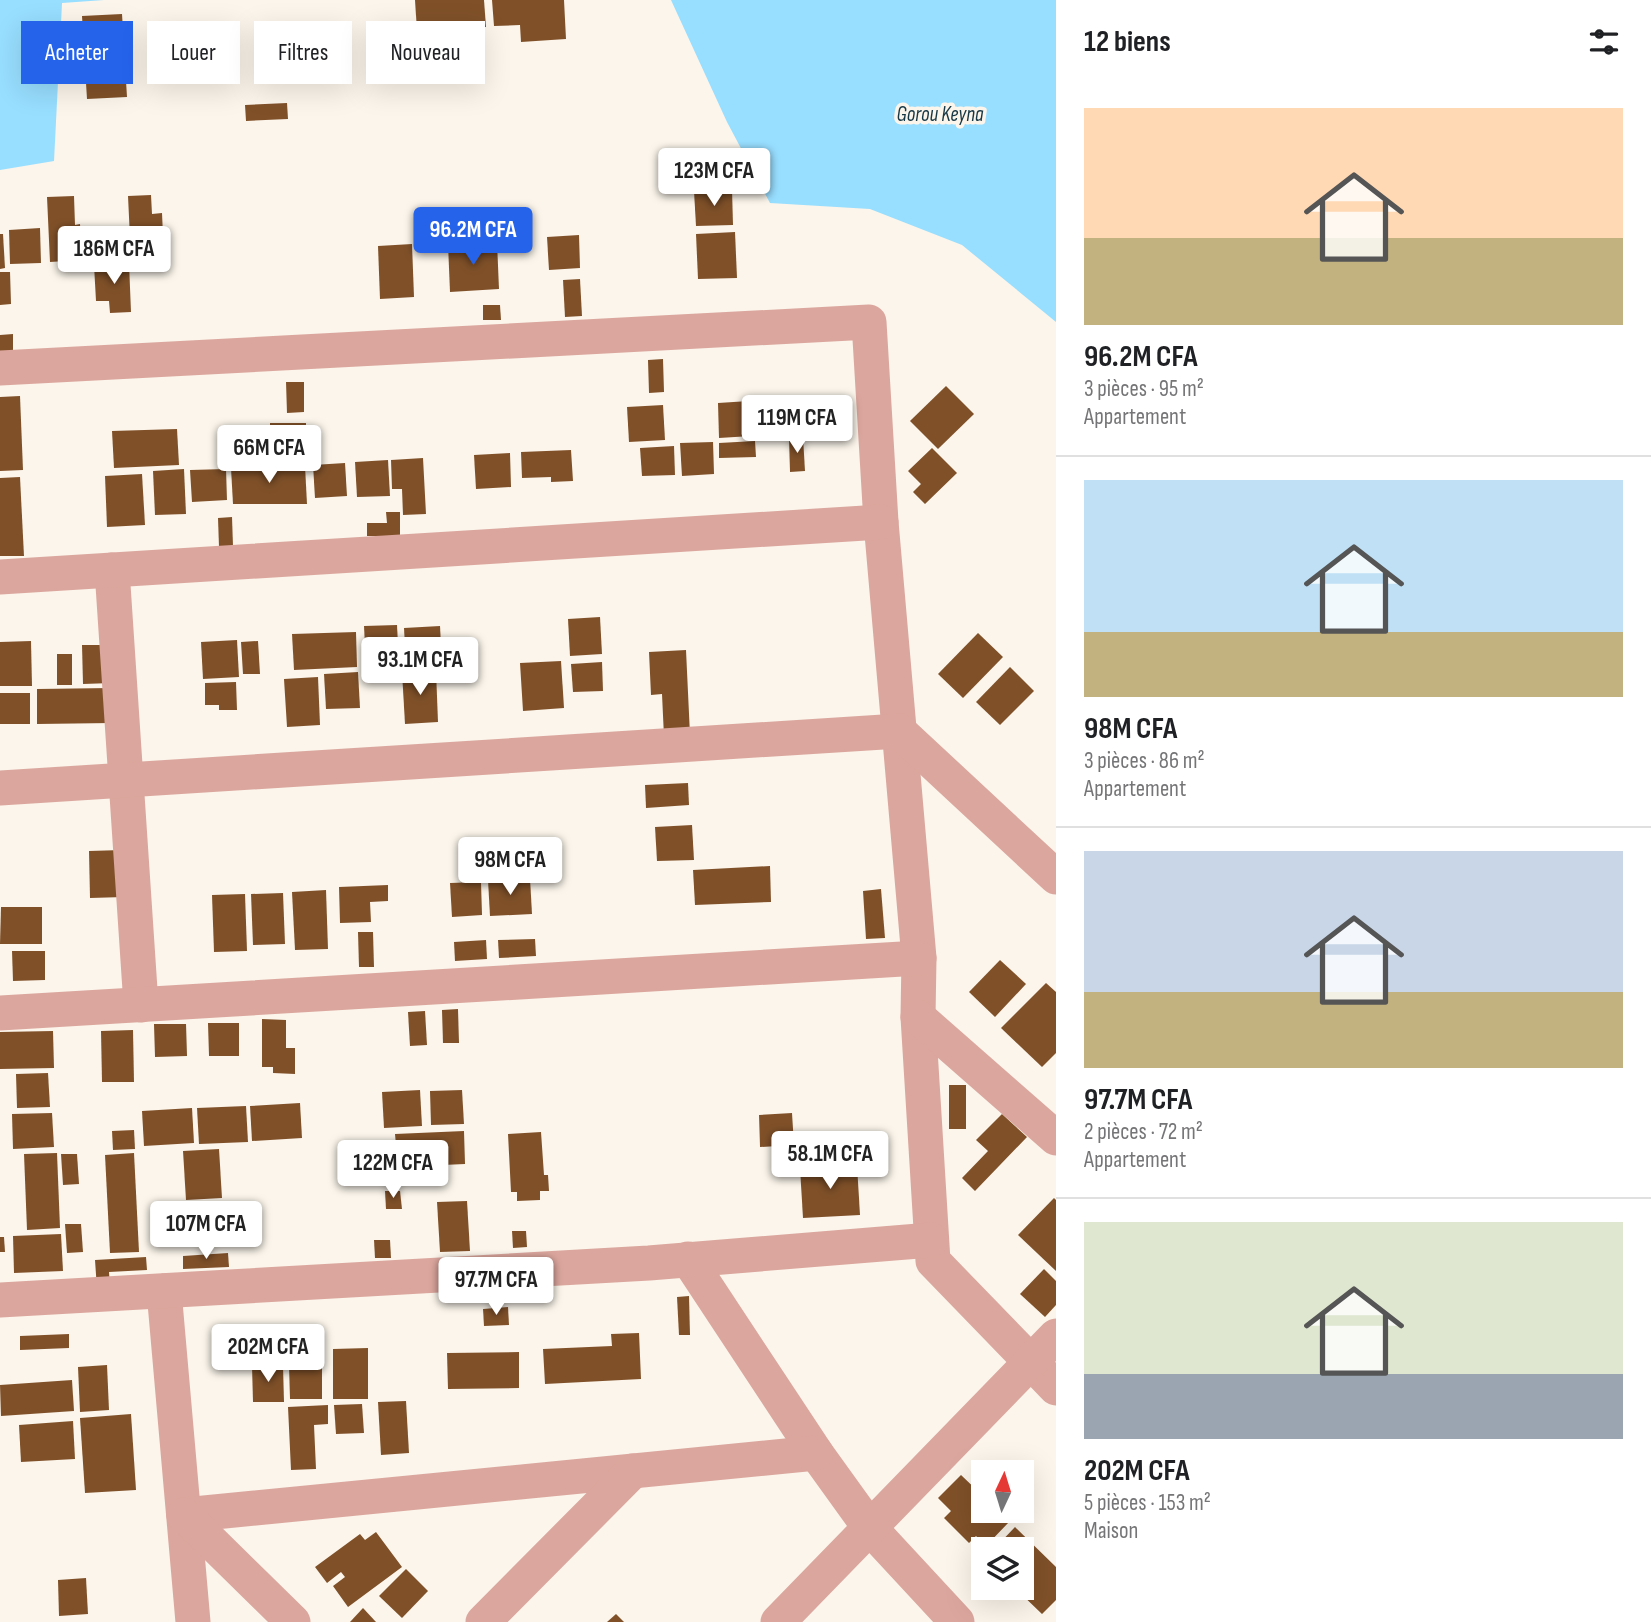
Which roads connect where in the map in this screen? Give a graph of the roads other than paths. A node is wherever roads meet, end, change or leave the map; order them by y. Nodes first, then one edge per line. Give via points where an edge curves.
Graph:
1 (0, 368) edge
2 (881, 522) junction
3 (112, 570) junction
4 (0, 577) edge
5 (898, 732) junction
6 (127, 780) junction
7 (0, 788) edge
8 (1056, 877) edge
9 (919, 958) junction
10 (141, 1005) junction
11 (0, 1013) edge
12 (918, 1017) junction
13 (1056, 1138) edge
14 (931, 1240) junction
15 (688, 1259) junction
16 (164, 1291) junction
17 (0, 1300) edge
18 (1056, 1336) edge
19 (1031, 1362) junction
20 (1056, 1388) edge
21 (816, 1453) junction
22 (633, 1471) junction
23 (184, 1515) junction
24 (870, 1528) junction
25 (193, 1622) edge
26 (293, 1622) edge
27 (483, 1622) edge
28 (778, 1622) edge
29 (957, 1622) edge

1 - 2 street via 869,323
2 - 3 street
2 - 5 street
3 - 4 street
3 - 6 street
5 - 6 street
5 - 8 street
5 - 9 street
6 - 7 street
6 - 10 street
9 - 10 street
9 - 12 street
10 - 11 street
12 - 13 street
12 - 14 street
14 - 15 street
14 - 19 street via 933,1261
15 - 16 street
15 - 21 street
16 - 17 street
16 - 23 street
18 - 19 street
19 - 20 street
19 - 24 street
21 - 22 street
21 - 24 street
22 - 23 street
22 - 27 street
23 - 25 street
23 - 26 street
24 - 28 street
24 - 29 street

